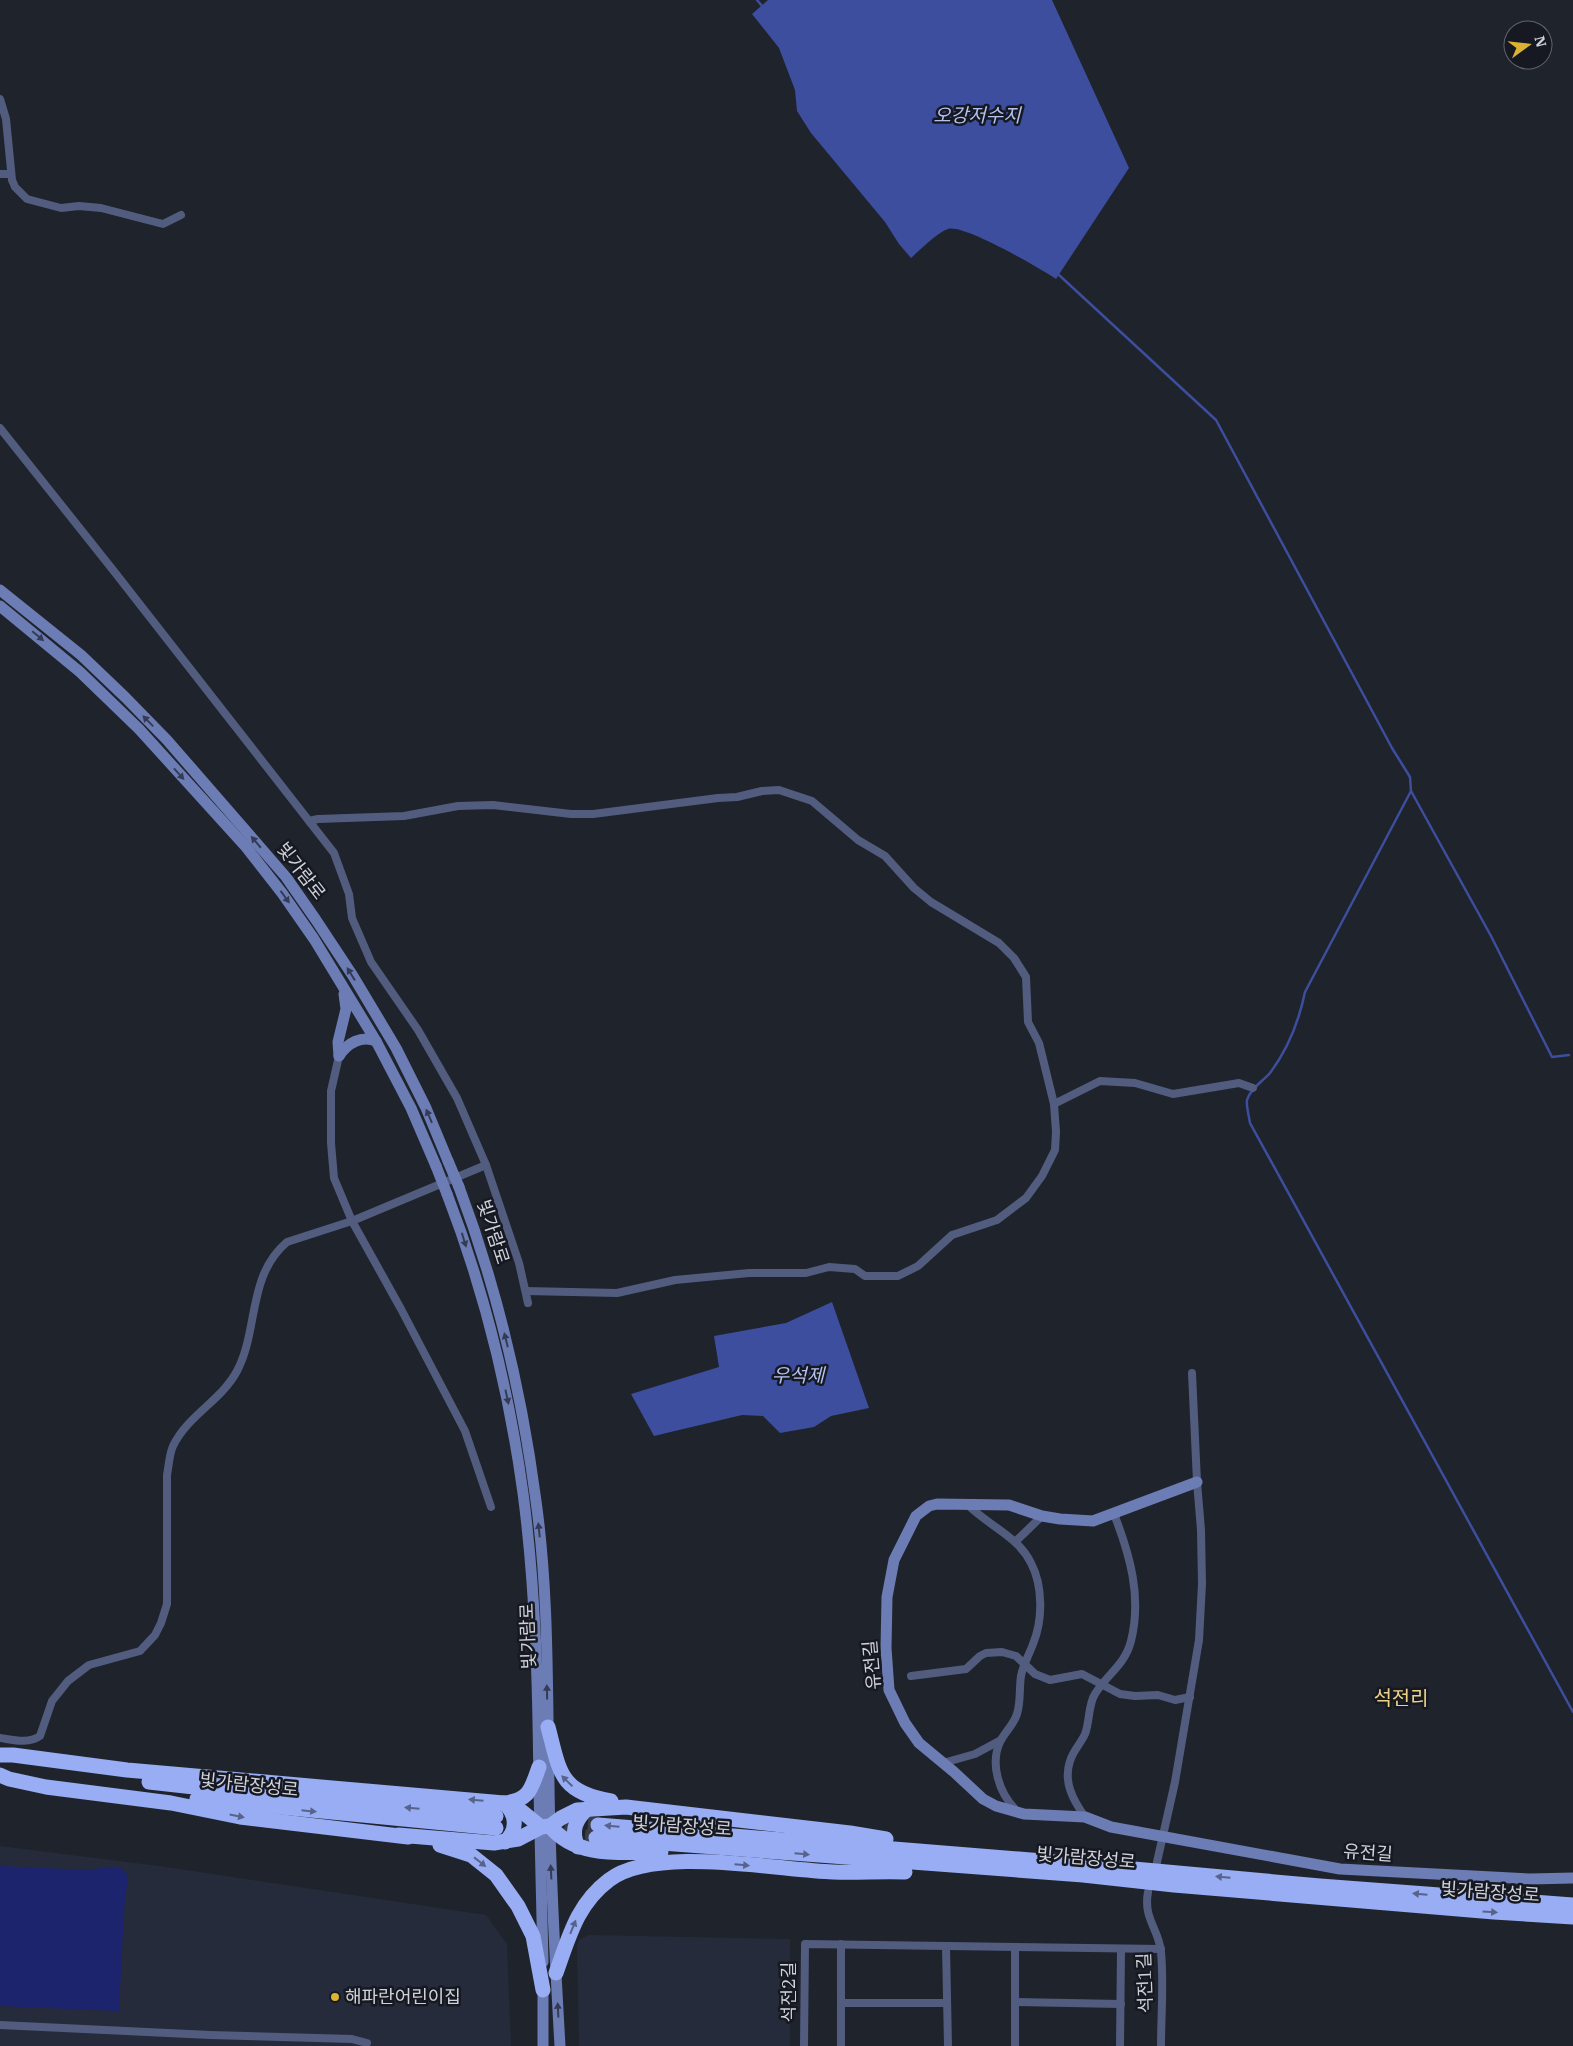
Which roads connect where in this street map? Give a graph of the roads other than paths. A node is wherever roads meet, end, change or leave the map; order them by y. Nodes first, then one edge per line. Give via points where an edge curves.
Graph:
1 (0, 100) edge
2 (0, 174) edge
3 (11, 174) junction
4 (181, 214) dead end
5 (0, 428) edge
6 (0, 590) edge
7 (0, 606) edge
8 (309, 821) junction
9 (342, 987) junction
10 (376, 1041) junction
11 (339, 1056) junction
12 (1252, 1088) dead end
13 (1054, 1104) junction
14 (486, 1165) junction
15 (352, 1221) junction
16 (526, 1291) junction
17 (528, 1303) dead end
18 (1192, 1373) dead end
19 (1197, 1482) junction
20 (967, 1504) junction
21 (491, 1507) dead end
22 (1114, 1514) junction
23 (1042, 1516) junction
24 (1015, 1542) junction
25 (1025, 1663) junction
26 (911, 1676) dead end
27 (1102, 1685) junction
28 (1190, 1697) junction
29 (548, 1727) junction
30 (0, 1738) edge
31 (1001, 1740) junction
32 (0, 1756) edge
33 (0, 1762) edge
34 (943, 1763) junction
35 (539, 1767) junction
36 (0, 1773) edge
37 (626, 1807) junction
38 (588, 1808) junction
39 (1016, 1811) junction
40 (498, 1816) junction
41 (1085, 1817) junction
42 (545, 1827) junction
43 (398, 1835) junction
44 (1163, 1838) junction
45 (505, 1842) junction
46 (578, 1846) junction
47 (1157, 1862) dead end
48 (716, 1863) junction
49 (1079, 1864) junction
50 (1573, 1878) edge
51 (1148, 1892) dead end
52 (1268, 1892) junction
53 (1573, 1905) edge
54 (1573, 1917) edge
55 (841, 1944) junction
56 (946, 1946) junction
57 (1015, 1948) junction
58 (1161, 1949) junction
59 (1121, 1950) junction
60 (556, 1973) junction
61 (543, 1990) junction
62 (1015, 2002) junction
63 (841, 2003) junction
64 (947, 2003) junction
65 (1121, 2004) junction
66 (0, 2025) edge
67 (291, 2042) edge
68 (367, 2043) dead end
69 (544, 2046) edge
70 (560, 2046) edge
71 (804, 2046) edge
72 (841, 2046) edge
73 (948, 2046) edge
74 (1015, 2046) edge
75 (1120, 2046) edge
76 (1161, 2046) edge

1 - 3 street via 6,119
2 - 3 street
3 - 4 street via 15,188 27,200 61,208 100,208 163,224
5 - 8 street
29 -> 6 main road, 빛가람로, bridge via 544,1579 536,1502 515,1377 489,1273 459,1187 426,1108 396,1048 348,968 286,877 167,740 125,697 81,655
7 -> 9 main road, 빛가람로 via 80,672 139,729 240,841 282,893
8 - 13 street via 404,816 458,806 493,805 592,814 773,790 802,796 858,840 885,856 931,902 998,943 1014,958 1026,977 1028,1022 1039,1043
8 - 14 street via 334,853 349,894 352,918 371,962 418,1030 457,1098
9 - 10 main road, 빛가람로
9 - 11 main road via 346,1009 338,1042
10 - 11 main road via 369,1038 357,1040 343,1048
10 -> 35 main road, 빛가람로, bridge via 411,1108 462,1233 487,1315 513,1425 536,1631
11 - 15 street via 331,1091 331,1143 334,1178
12 - 13 street via 1239,1083 1173,1094 1135,1083 1100,1081
13 - 16 street via 1055,1150 1026,1198 997,1220 952,1235 918,1266 898,1276 865,1276 855,1269 828,1267 806,1273 749,1273 675,1280 617,1293
14 - 15 street
14 - 16 street
15 - 21 street via 465,1432
15 - 30 street via 287,1242 280,1248 258,1287 244,1353 236,1373 174,1445 168,1475 167,1604 154,1635 140,1651 90,1665 76,1674 52,1701 40,1736 23,1741
16 - 17 street
18 - 19 street
19 - 22 main road, 유전길
19 - 28 street via 1202,1584 1199,1640
20 - 23 main road, 유전길 via 1009,1505
20 - 24 street
20 - 34 main road, 유전길 via 937,1504 916,1516 894,1560 887,1597 889,1690 919,1744
22 - 23 main road, 유전길 via 1082,1522
22 - 27 street via 1130,1560 1135,1606 1131,1642 1126,1654
23 - 24 street
24 - 25 street via 1031,1562 1039,1588 1034,1642
25 - 26 street via 1010,1654 990,1652 980,1656 966,1669
25 - 27 street via 1043,1678 1056,1680 1082,1674
25 - 31 street via 1016,1716
27 - 28 street via 1127,1695 1158,1695 1175,1700
27 - 41 street via 1093,1698 1085,1734 1070,1759 1068,1770 1070,1793
28 - 44 street
37 -> 29 highway via 618,1802 589,1797 560,1774
29 - 42 main road, 빛가람로
31 - 34 street via 975,1754
31 - 39 street via 996,1761 998,1780 1007,1801
40 -> 32 highway via 13,1755
40 -> 33 highway, 빛가람장성로 via 266,1795
34 - 39 main road, 유전길 via 983,1800
35 - 40 highway via 524,1798
35 - 42 main road, 빛가람로
36 -> 40 highway, 빛가람장성로 via 167,1796
36 -> 43 highway via 9,1780 46,1787 171,1803 240,1817
37 - 38 highway
37 - 49 highway via 935,1846 1053,1856
38 - 42 highway via 567,1814
38 - 46 highway via 574,1828 574,1840
39 - 41 main road, 유전길
40 - 42 highway via 520,1810
40 - 45 highway via 511,1809 515,1821 513,1833
41 - 44 main road, 유전길 via 1111,1827
42 - 45 highway
42 - 46 highway
60 -> 42 main road, 빛가람로
42 - 61 main road, 빛가람로
43 - 45 highway
43 -> 61 highway via 471,1855 496,1875 518,1906 532,1936
44 - 47 street
44 - 50 main road, 유전길 via 1340,1868 1520,1879
46 - 48 highway via 598,1851 666,1852
48 -> 52 highway via 833,1872 960,1874 1232,1897
60 -> 48 highway via 582,1907 610,1879 647,1864
49 -> 52 highway, 빛가람장성로 via 597,1832
53 -> 49 highway, 빛가람장성로
51 - 58 street, 석전1길 via 1146,1906
52 -> 54 highway, 빛가람장성로
55 - 56 street, 석전2길
55 - 63 street
55 - 71 street, 석전2길 via 805,1944
56 - 57 street, 석전2길
56 - 64 street
57 - 59 street, 석전2길
57 - 62 street
58 - 59 street, 석전2길
58 - 76 street, 석전1길
59 - 65 street
70 -> 60 main road, 빛가람로
61 - 69 main road, 빛가람로
62 - 65 street
62 - 74 street
63 - 64 street
63 - 72 street
64 - 73 street
65 - 75 street
66 - 67 street
67 - 68 street via 352,2039

